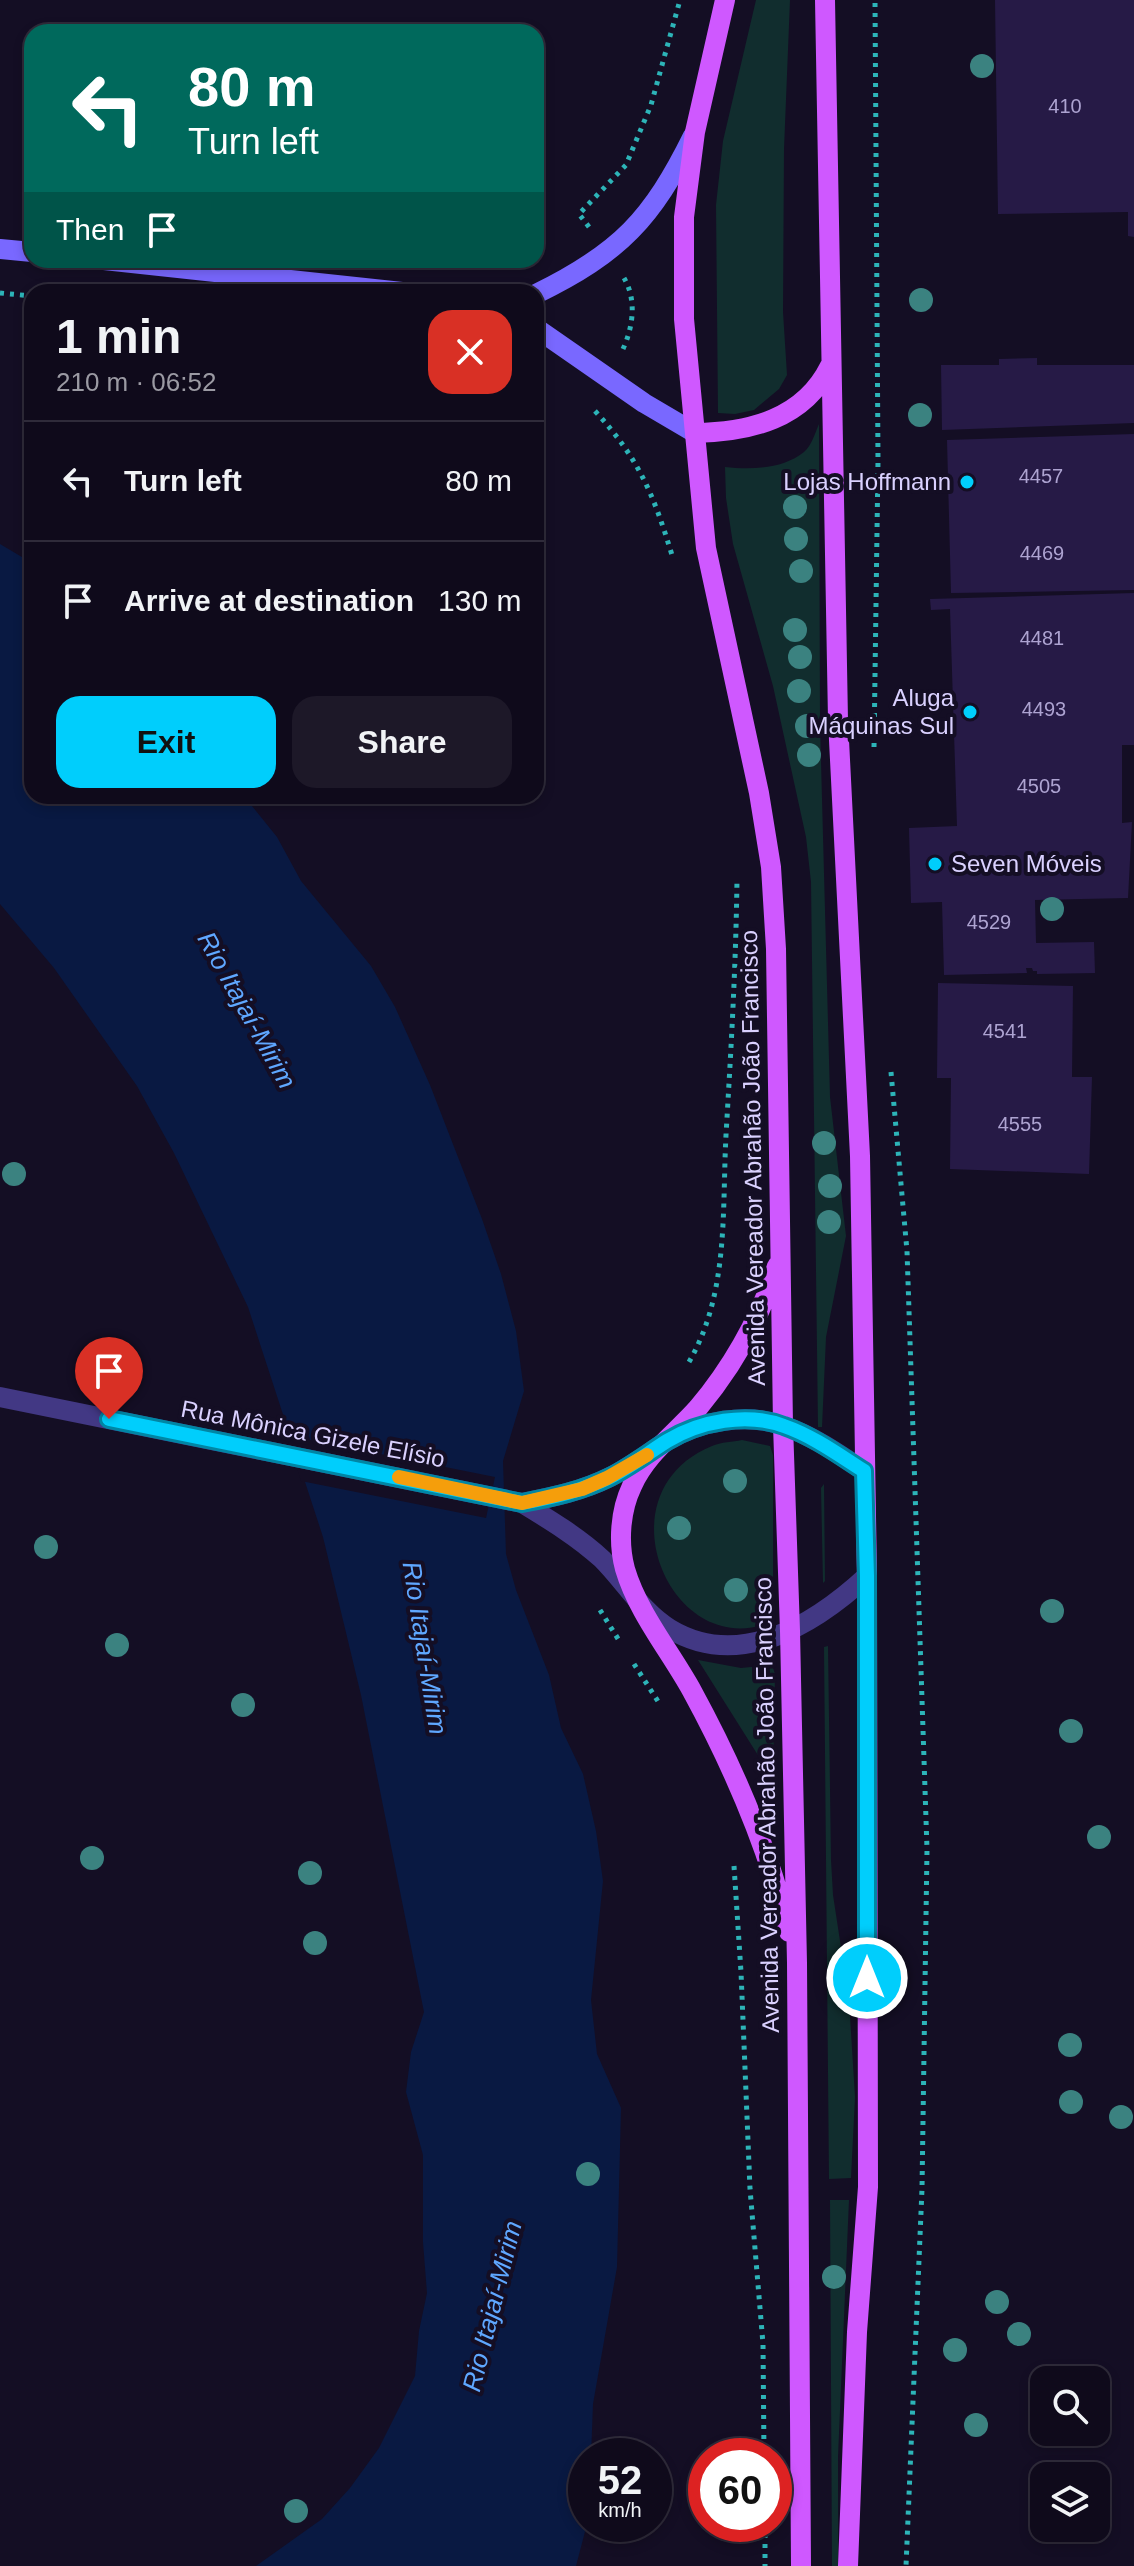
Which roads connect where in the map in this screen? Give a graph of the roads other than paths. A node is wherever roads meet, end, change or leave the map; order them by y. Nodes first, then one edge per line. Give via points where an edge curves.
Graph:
1 (725, 0) edge
2 (825, 0) edge
3 (695, 132) junction
4 (0, 249) edge
5 (24, 251) edge
6 (178, 268) edge
7 (328, 284) edge
8 (544, 290) edge
9 (544, 333) edge
10 (830, 365) junction
11 (695, 433) junction
12 (782, 1252) junction
13 (0, 1397) edge
14 (783, 1425) junction
15 (653, 1450) junction
16 (864, 1471) junction
17 (522, 1503) junction
18 (867, 1576) junction
19 (638, 1600) junction
20 (790, 1631) junction
21 (797, 1963) junction
22 (801, 2566) edge
23 (848, 2566) edge

1 - 3 main road, Avenida Vereador Abrahão João Francisco
2 - 10 main road
3 - 8 main road via 643,219 609,252
3 - 11 main road, Avenida Vereador Abrahão João Francisco via 684,217 684,319
4 - 5 main road
6 - 7 main road
9 - 11 main road
10 - 11 main road via 816,389 784,416
10 - 16 main road via 838,720 859,1142
11 - 12 main road, Avenida Vereador Abrahão João Francisco via 706,548 771,867
12 - 14 main road, Avenida Vereador Abrahão João Francisco
12 - 15 main road via 733,1361 697,1409
13 - 17 street, Rua Mônica Gizele Elísio
14 - 15 street, Rua Mônica Gizele Elísio via 744,1420 705,1424
14 - 16 street, Rua Mônica Gizele Elísio
14 - 20 main road, Avenida Vereador Abrahão João Francisco
15 - 17 street, Rua Mônica Gizele Elísio via 582,1489
15 - 19 main road via 631,1487 622,1525 624,1564
16 - 18 main road
17 - 19 street, Rua Mônica Gizele Elísio via 581,1541
18 - 20 street, Rua Mônica Gizele Elísio
18 - 23 main road via 868,2187
19 - 20 street, Rua Mônica Gizele Elísio via 670,1629 708,1644 750,1644
19 - 21 main road via 709,1722 745,1800
20 - 21 main road, Avenida Vereador Abrahão João Francisco
21 - 22 main road, Avenida Vereador Abrahão João Francisco

